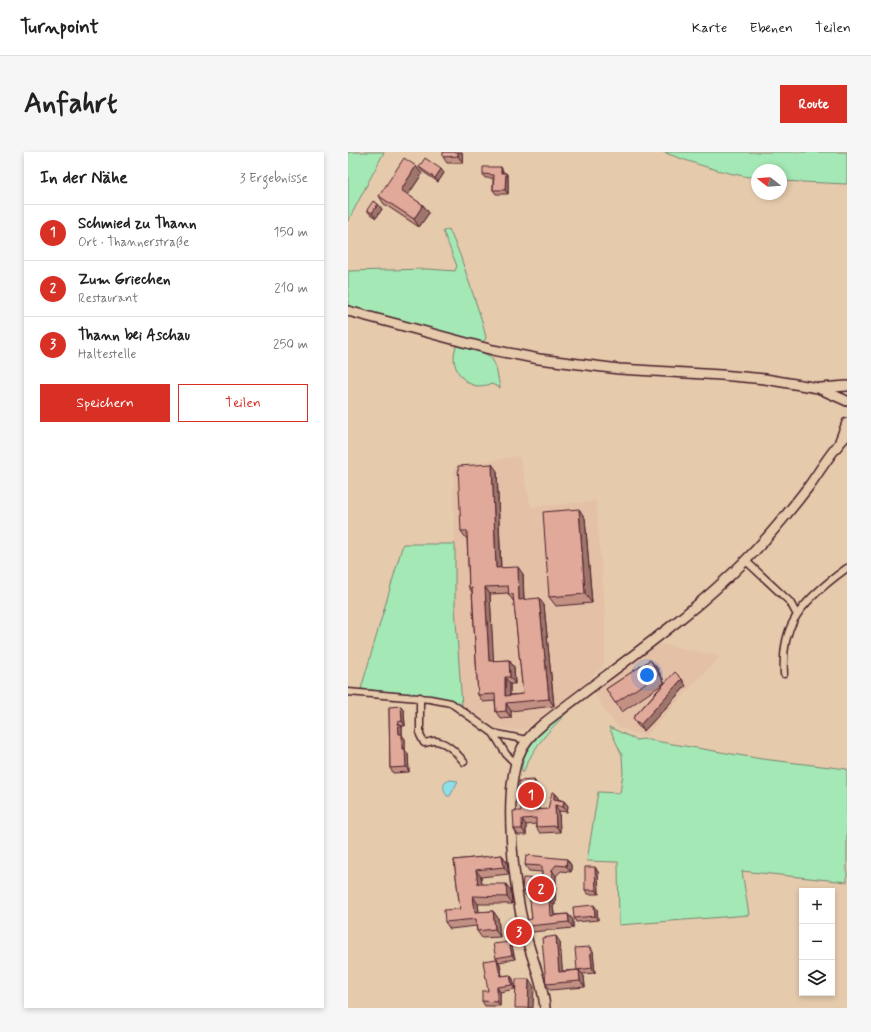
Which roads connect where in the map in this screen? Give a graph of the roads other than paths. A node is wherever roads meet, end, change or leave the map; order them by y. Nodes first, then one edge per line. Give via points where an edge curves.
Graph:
1 (348, 311) edge
2 (847, 386) edge
3 (818, 388) junction
4 (847, 401) edge
5 (847, 423) edge
6 (847, 435) edge
7 (840, 442) junction
8 (746, 561) junction
9 (847, 568) edge
10 (797, 615) junction
11 (784, 674) dead end
12 (348, 692) edge
13 (420, 698) junction
14 (493, 733) junction
15 (527, 740) junction
16 (464, 762) dead end
17 (516, 764) junction
18 (545, 1008) edge

1 - 3 main road via 486,348 539,359 619,369 721,374
2 - 3 main road
3 - 4 main road
5 - 7 main road
6 - 7 main road
7 - 8 main road via 777,526
8 - 10 street via 790,602
8 - 15 main road via 685,615 548,720
9 - 10 street via 819,591
10 - 11 street via 789,632 783,660
12 - 13 street
13 - 14 street via 451,703
13 - 16 street via 420,736 424,743 434,741 443,744
14 - 15 street
14 - 17 street via 506,754
15 - 17 main road
17 - 18 main road via 511,791 516,880 524,931 543,993

